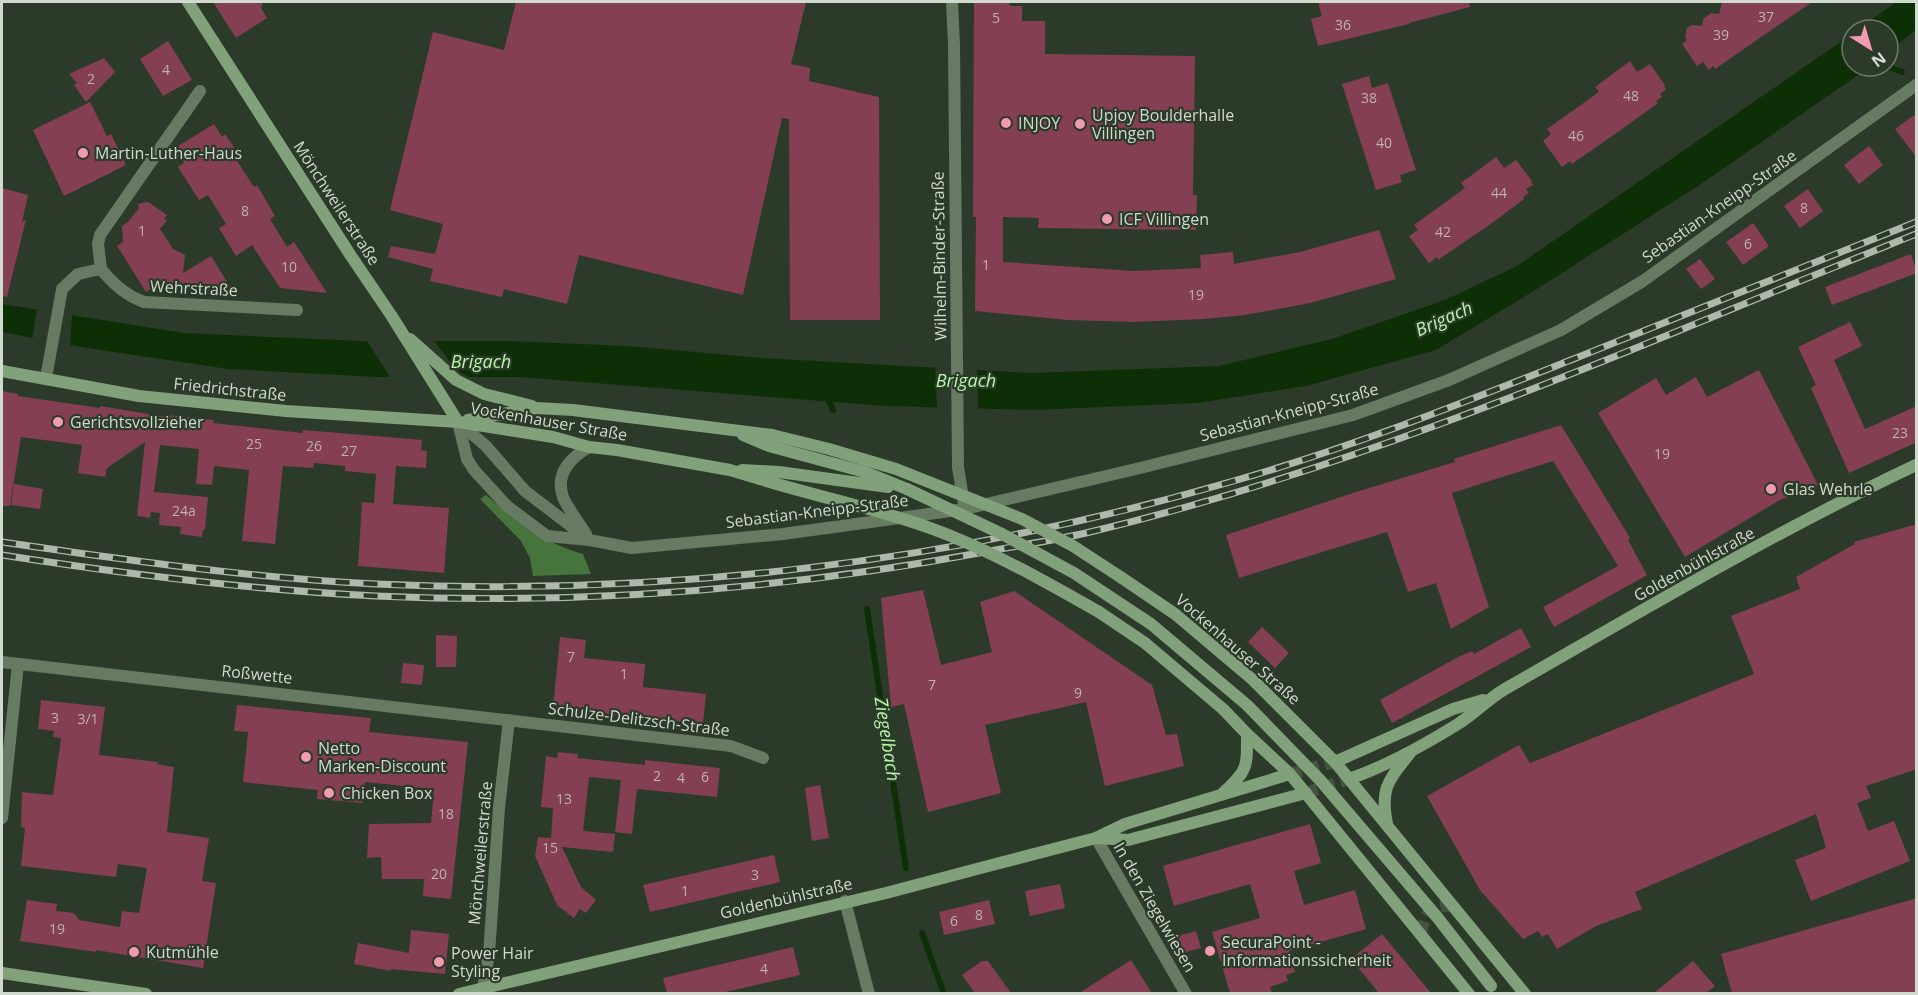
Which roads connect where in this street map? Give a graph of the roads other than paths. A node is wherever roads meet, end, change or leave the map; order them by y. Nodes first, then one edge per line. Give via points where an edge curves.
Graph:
1 (188, 2) edge
2 (952, 2) edge
3 (1917, 85) edge
4 (200, 91) dead end
5 (101, 269) junction
6 (297, 310) dead end
7 (400, 330) junction
8 (2, 371) edge
9 (46, 378) junction
10 (536, 408) junction
11 (458, 422) junction
12 (770, 440) junction
13 (589, 447) junction
14 (1917, 465) edge
15 (761, 475) junction
16 (907, 489) junction
17 (965, 508) junction
18 (589, 540) junction
19 (2, 662) edge
20 (18, 664) junction
21 (1490, 697) junction
22 (509, 720) junction
23 (1247, 734) junction
24 (1412, 750) junction
25 (763, 758) dead end
26 (1335, 762) junction
27 (1290, 774) junction
28 (1349, 779) junction
29 (1306, 792) junction
30 (1220, 795) junction
31 (2, 818) edge
32 (1387, 825) junction
33 (1096, 838) junction
34 (845, 901) junction
35 (2, 973) edge
36 (1494, 990) edge
37 (483, 991) edge
38 (146, 993) edge
39 (459, 993) edge
40 (869, 993) edge
41 (1186, 993) edge
42 (1469, 993) edge
43 (1525, 993) edge

1 - 7 main road, Mönchweilerstraße
2 - 17 street, Wilhelm-Binder-Straße via 958,467
3 - 17 street, Sebastian-Kneipp-Straße via 1643,280 1561,330 1449,381 1353,415
4 - 5 street via 100,235
5 - 6 street, Wehrstraße via 132,297 144,302
5 - 9 street via 78,274 62,289
7 - 10 main road via 456,380 484,394
7 - 11 main road, Mönchweilerstraße
8 - 9 main road, Friedrichstraße
9 - 11 main road, Friedrichstraße via 140,396 286,411
10 - 11 main road, Vockenhauser Straße
10 - 12 main road, Vockenhauser Straße via 732,430
11 - 13 main road, Vockenhauser Straße via 553,437
11 - 18 street, Sebastian-Kneipp-Straße via 486,446 525,490
11 - 18 street, Sebastian-Kneipp-Straße via 466,459 507,506 547,537
12 - 16 main road, Vockenhauser Straße
12 - 26 main road, Vockenhauser Straße, bridge via 829,449 896,469 1022,519 1073,546 1175,614 1252,679
13 - 15 main road, Vockenhauser Straße
13 - 18 street via 574,456 564,469 561,483 563,499
14 - 21 main road, Goldenbühlstraße via 1675,592
15 - 16 main road, Vockenhauser Straße
15 - 23 main road, Vockenhauser Straße, bridge via 964,541 1044,581 1144,643
16 - 36 main road, Vockenhauser Straße, bridge via 1074,573 1151,624 1230,690 1320,780
17 - 18 street, Sebastian-Kneipp-Straße via 783,534 632,548
19 - 20 street, Roßwette
20 - 22 street, Roßwette
20 - 31 street
21 - 24 main road, Goldenbühlstraße via 1460,723
21 - 26 main road, Goldenbühlstraße via 1453,709
22 - 25 street, Schulze-Delitzsch-Straße via 731,746
22 - 37 street, Mönchweilerstraße
23 - 27 main road, Vockenhauser Straße
23 - 30 main road via 1247,763 1241,776
24 - 28 main road, Goldenbühlstraße
24 - 32 main road via 1386,788 1383,802
26 - 28 main road, Vockenhauser Straße
27 - 29 main road, Vockenhauser Straße
27 - 30 main road, Goldenbühlstraße
28 - 32 main road, Vockenhauser Straße
29 - 33 main road, Goldenbühlstraße via 1128,840
29 - 42 main road, Vockenhauser Straße
30 - 33 main road, Goldenbühlstraße via 1125,824
32 - 43 main road, Vockenhauser Straße
33 - 34 main road, Goldenbühlstraße
33 - 41 street, In den Ziegelwiesen
34 - 37 main road, Goldenbühlstraße via 546,972
34 - 40 street
35 - 38 main road
37 - 39 main road, Goldenbühlstraße

